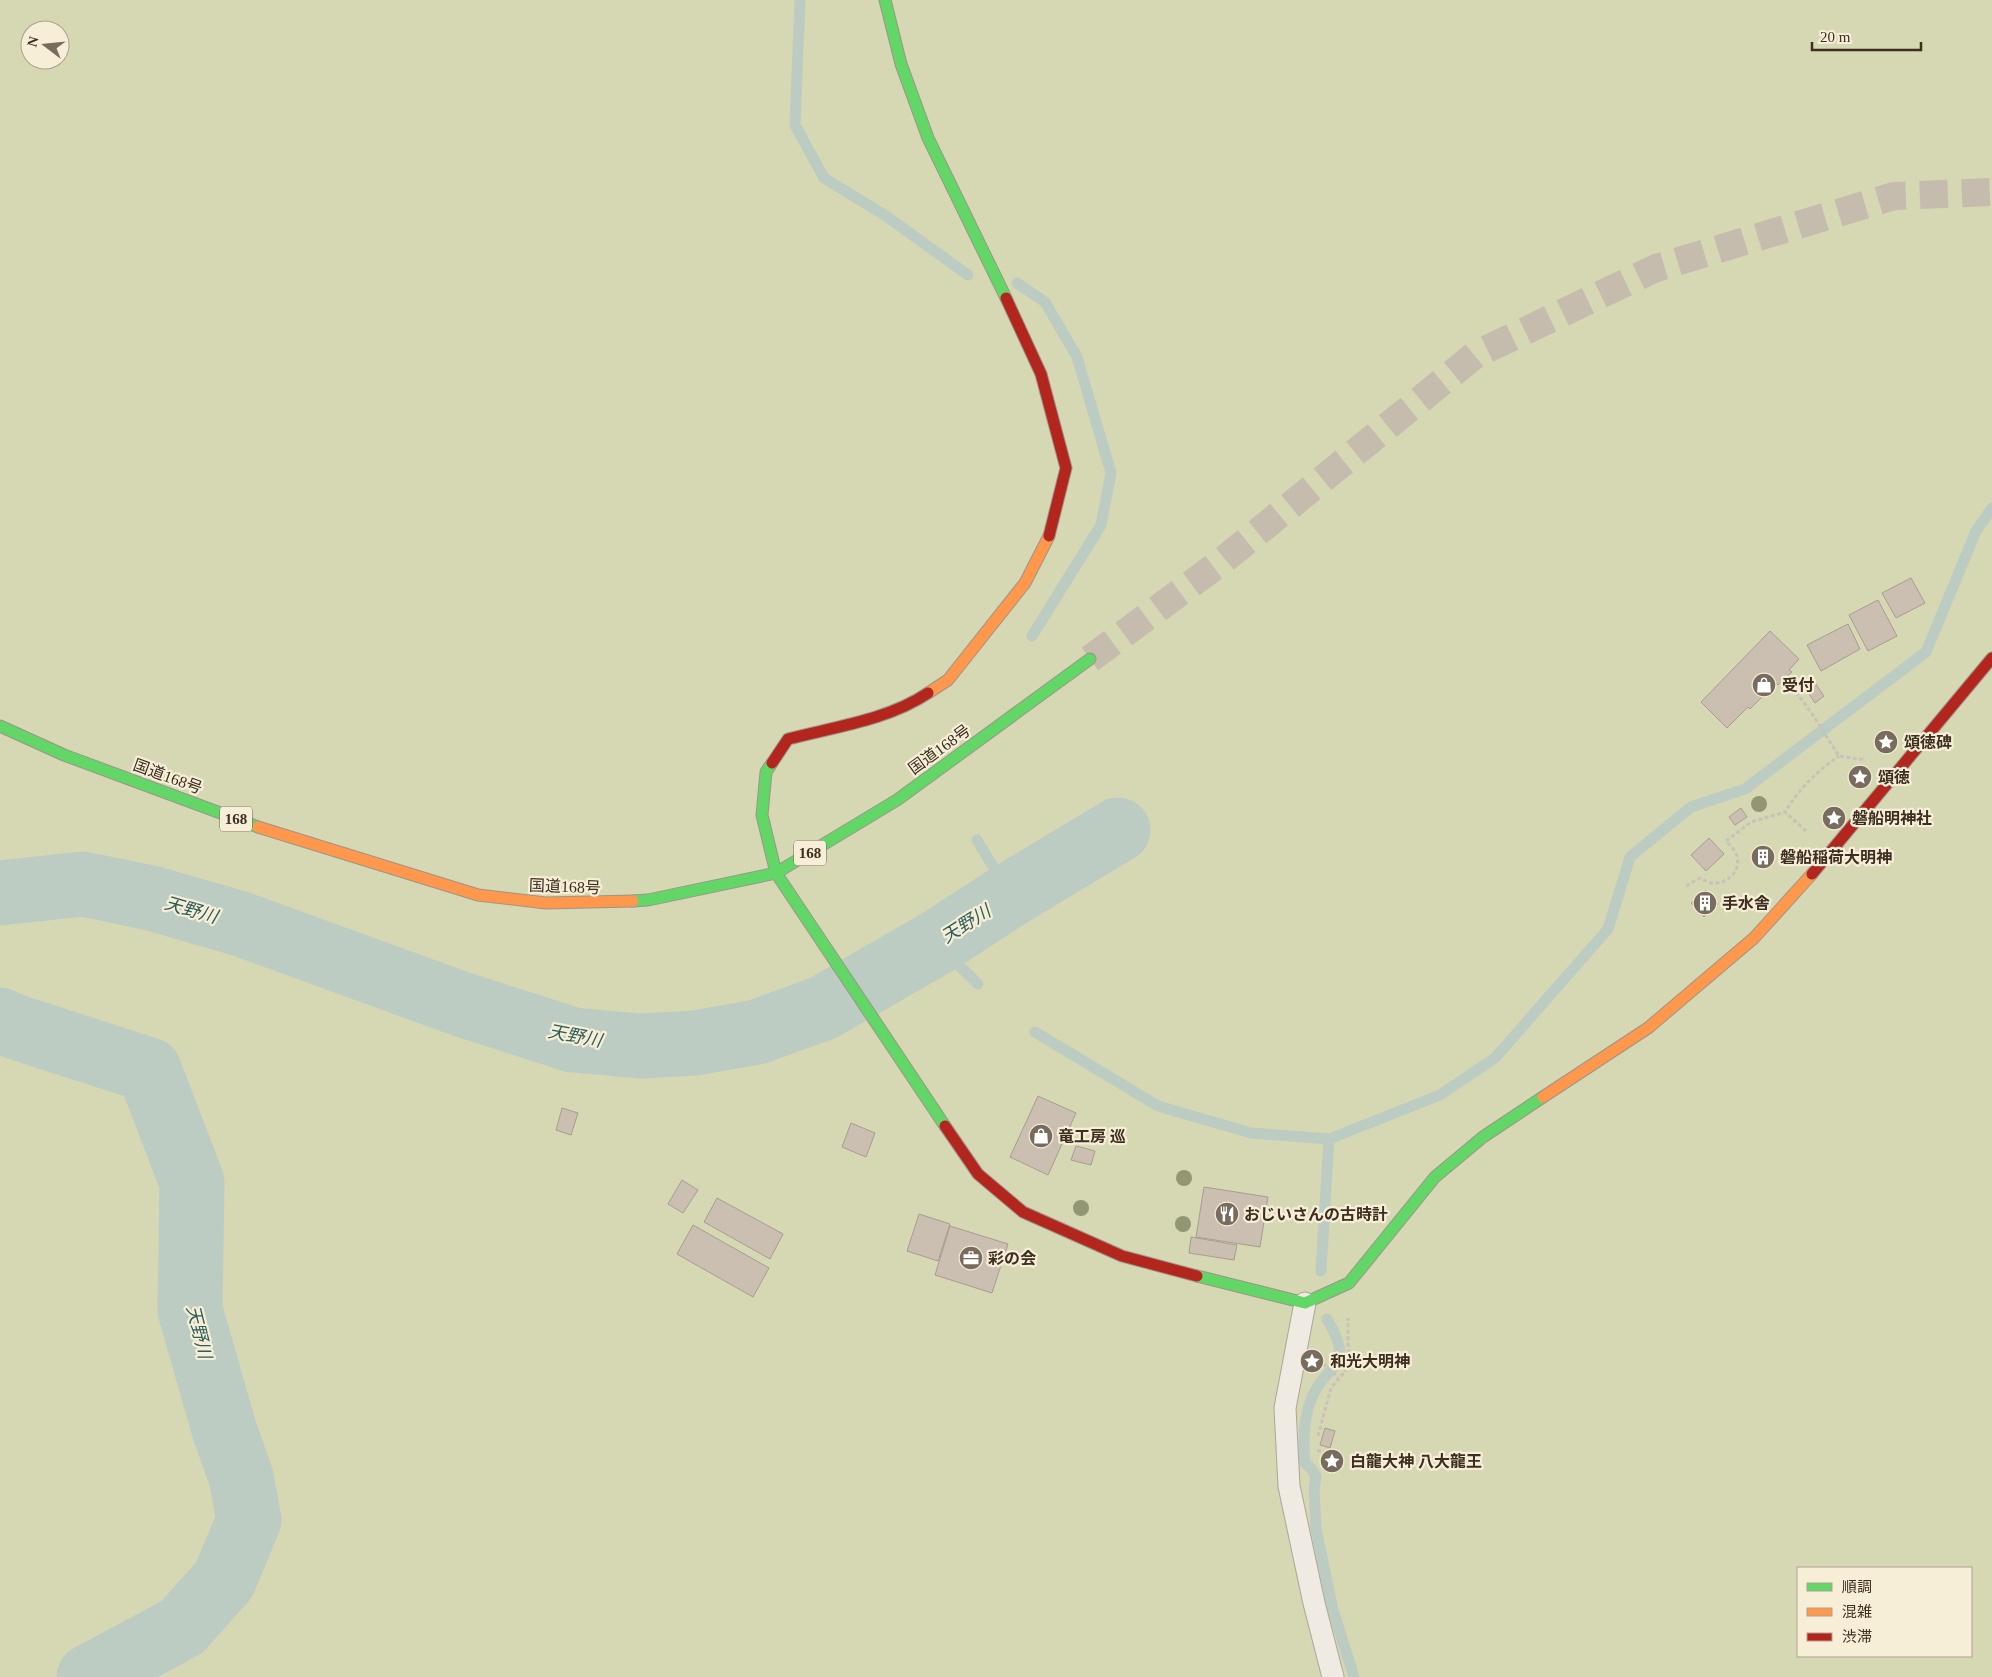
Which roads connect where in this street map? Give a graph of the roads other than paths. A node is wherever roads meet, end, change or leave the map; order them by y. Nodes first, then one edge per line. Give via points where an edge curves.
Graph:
1 (885, 0) edge
2 (1992, 658) edge
3 (1090, 659) tunnel mouth
4 (0, 726) edge
5 (776, 873) junction
6 (1305, 1303) junction
7 (1333, 1677) edge

1 - 5 main road via 901,64 928,138 1041,374 1066,468 1048,539 1025,583 948,680 910,705 788,739 766,772 762,815
2 - 6 main road via 1829,854 1754,938 1648,1028 1483,1137 1436,1178 1349,1283
3 - 5 main road, 国道168号 / 168 via 897,800
4 - 5 main road, 国道168号 / 168 via 64,755 278,834 478,895 546,903 608,903 648,900
5 - 6 main road via 978,1174 1023,1212 1122,1256
6 - 7 lane via 1285,1408 1289,1486

